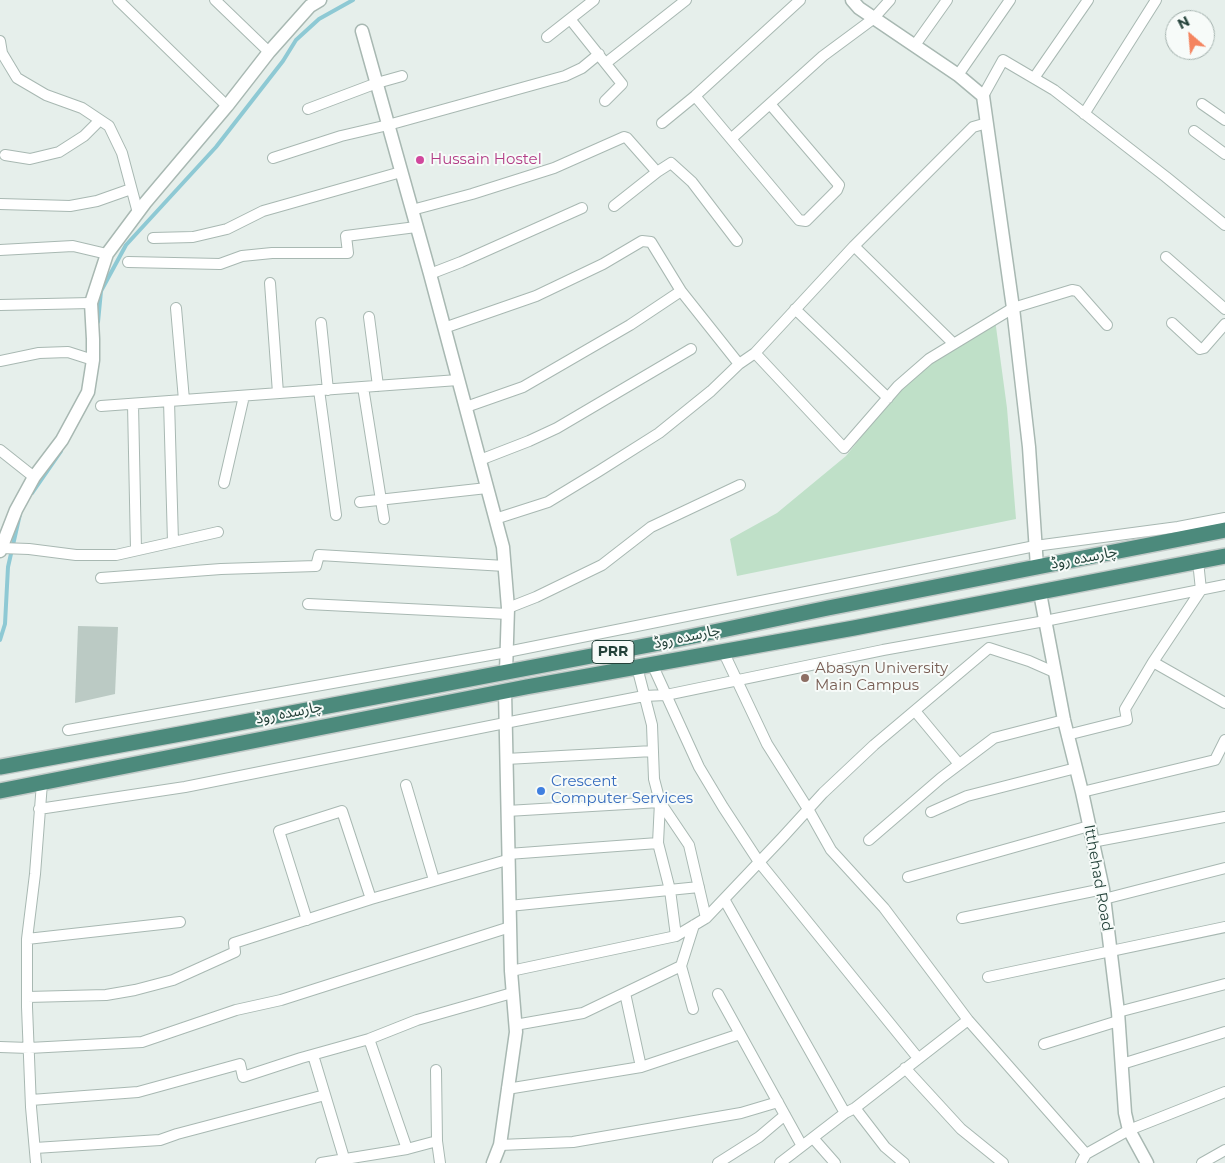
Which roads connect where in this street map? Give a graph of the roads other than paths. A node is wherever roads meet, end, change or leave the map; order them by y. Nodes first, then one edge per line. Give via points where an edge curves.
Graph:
1 (118, 0) edge
2 (214, 0) edge
3 (320, 0) edge
4 (594, 0) edge
5 (686, 0) edge
6 (800, 0) edge
7 (852, 0) edge
8 (890, 0) edge
9 (946, 0) edge
10 (1010, 0) edge
11 (1088, 0) edge
12 (1156, 0) edge
13 (570, 19) junction
14 (873, 19) junction
15 (362, 31) dead end
16 (547, 37) dead end
17 (0, 41) edge
18 (915, 45) junction
19 (269, 52) junction
20 (599, 54) junction
21 (606, 63) junction
22 (958, 75) junction
23 (402, 76) dead end
24 (1034, 78) junction
25 (376, 83) junction
26 (695, 96) junction
27 (983, 96) junction
28 (605, 101) dead end
29 (770, 104) junction
30 (1202, 104) dead end
31 (227, 106) junction
32 (308, 109) dead end
33 (1084, 114) junction
34 (100, 120) junction
35 (1225, 120) edge
36 (662, 123) dead end
37 (987, 123) junction
38 (388, 125) junction
39 (1194, 131) dead end
40 (732, 138) junction
41 (1225, 154) edge
42 (5, 155) dead end
43 (273, 158) dead end
44 (401, 172) junction
45 (657, 172) junction
46 (131, 189) junction
47 (0, 204) edge
48 (614, 206) dead end
49 (582, 208) dead end
50 (412, 210) junction
51 (138, 213) junction
52 (1225, 225) edge
53 (416, 227) junction
54 (153, 238) dead end
55 (737, 241) dead end
56 (854, 246) junction
57 (0, 250) edge
58 (107, 254) junction
59 (1166, 257) dead end
60 (128, 262) dead end
61 (430, 274) junction
62 (270, 283) dead end
63 (681, 291) junction
64 (91, 303) junction
65 (0, 305) edge
66 (176, 308) dead end
67 (1013, 308) junction
68 (795, 309) junction
69 (1225, 309) edge
70 (368, 317) dead end
71 (321, 323) dead end
72 (1172, 323) dead end
73 (1225, 324) edge
74 (1107, 325) dead end
75 (444, 328) junction
76 (953, 343) junction
77 (691, 349) dead end
78 (755, 353) junction
79 (93, 360) junction
80 (0, 361) edge
81 (739, 364) junction
82 (458, 380) junction
83 (378, 386) junction
84 (363, 387) junction
85 (324, 390) junction
86 (278, 393) junction
87 (244, 396) junction
88 (888, 398) junction
89 (184, 400) junction
90 (169, 401) junction
91 (133, 404) junction
92 (101, 406) dead end
93 (466, 407) junction
94 (0, 450) edge
95 (480, 460) junction
96 (34, 477) junction
97 (224, 483) dead end
98 (740, 485) dead end
99 (487, 488) junction
100 (382, 500) junction
101 (360, 502) dead end
102 (336, 515) dead end
103 (1225, 518) edge
104 (384, 519) dead end
105 (495, 519) junction
106 (1225, 530) edge
107 (218, 532) dead end
108 (172, 542) junction
109 (1035, 546) junction
110 (2, 549) edge
111 (136, 550) junction
112 (1225, 556) edge
113 (1198, 561) junction
114 (504, 566) junction
115 (1037, 567) junction
116 (101, 578) dead end
117 (1225, 585) edge
118 (1201, 590) junction
119 (1040, 593) junction
120 (874, 599) junction
121 (308, 604) dead end
122 (508, 611) junction
123 (1044, 621) junction
124 (878, 623) junction
125 (723, 651) junction
126 (507, 652) junction
127 (1153, 662) junction
128 (644, 666) junction
129 (506, 672) junction
130 (1054, 672) junction
131 (736, 679) junction
132 (505, 691) junction
133 (666, 695) junction
134 (644, 696) junction
135 (1225, 703) edge
136 (915, 711) junction
137 (1064, 720) junction
138 (505, 722) junction
139 (68, 730) dead end
140 (1068, 735) junction
141 (1225, 740) edge
142 (653, 751) junction
143 (506, 759) junction
144 (1216, 760) junction
145 (959, 764) junction
146 (1225, 765) edge
147 (0, 767) edge
148 (1076, 768) junction
149 (42, 783) junction
150 (406, 785) dead end
151 (0, 791) edge
152 (1082, 792) junction
153 (660, 802) junction
154 (40, 809) junction
155 (808, 809) junction
156 (507, 811) junction
157 (931, 812) dead end
158 (1225, 817) edge
159 (1090, 826) junction
160 (869, 840) dead end
161 (1092, 842) junction
162 (658, 843) junction
163 (508, 857) junction
164 (759, 862) junction
165 (1225, 868) edge
166 (908, 876) dead end
167 (434, 880) junction
168 (699, 887) junction
169 (670, 890) junction
170 (1103, 894) junction
171 (370, 899) junction
172 (724, 899) junction
173 (509, 906) junction
174 (706, 918) junction
175 (962, 918) dead end
176 (307, 920) junction
177 (180, 922) dead end
178 (694, 925) junction
179 (510, 927) junction
180 (1225, 927) edge
181 (676, 936) junction
182 (27, 939) junction
183 (1110, 952) junction
184 (681, 966) junction
185 (510, 971) junction
186 (988, 976) dead end
187 (1225, 984) edge
188 (512, 993) junction
189 (625, 993) junction
190 (718, 994) dead end
191 (27, 997) junction
192 (693, 1009) dead end
193 (1118, 1017) junction
194 (968, 1020) junction
195 (516, 1025) junction
196 (1225, 1032) edge
197 (740, 1034) junction
198 (369, 1039) junction
199 (1044, 1044) dead end
200 (0, 1047) edge
201 (29, 1048) junction
202 (313, 1055) junction
203 (918, 1058) junction
204 (1122, 1064) junction
205 (641, 1067) junction
206 (905, 1068) junction
207 (436, 1070) dead end
208 (507, 1089) junction
209 (1225, 1092) edge
210 (325, 1095) junction
211 (31, 1100) junction
212 (778, 1102) junction
213 (855, 1108) junction
214 (845, 1113) junction
215 (785, 1115) junction
216 (1129, 1130) junction
217 (813, 1138) junction
218 (437, 1141) junction
219 (500, 1145) junction
220 (802, 1146) junction
221 (35, 1148) junction
222 (407, 1149) junction
223 (1225, 1150) edge
224 (344, 1158) junction
225 (1084, 1159) edge
226 (36, 1163) edge
227 (321, 1163) edge
228 (440, 1163) edge
229 (493, 1163) edge
230 (718, 1163) edge
231 (781, 1163) edge
232 (835, 1163) edge
233 (904, 1163) edge
234 (1003, 1163) edge
235 (1147, 1163) edge
236 (1202, 1163) edge

1 - 31 street
2 - 19 street
3 - 19 street via 310,6
4 - 13 street
5 - 21 street
6 - 26 street
7 - 14 street
8 - 14 street
9 - 18 street
10 - 22 street
11 - 24 street
12 - 33 street
13 - 16 street
13 - 20 street
14 - 18 street
14 - 29 street via 823,56
15 - 25 street
17 - 34 street via 2,53 16,78 46,95 82,108
18 - 22 street
19 - 31 street
20 - 21 street
20 - 38 street via 566,76
21 - 28 street via 622,84
22 - 27 street
23 - 25 street
24 - 27 street via 1004,60
24 - 33 street
25 - 32 street
25 - 38 street
26 - 36 street
26 - 40 street
27 - 37 street
29 - 40 street
29 - 40 street via 839,184 808,219 799,220
30 - 35 street
31 - 51 street
33 - 52 street
34 - 42 street via 84,136 59,152 30,159
34 - 46 street via 110,126 122,153
37 - 56 street via 974,127
37 - 67 street
38 - 43 street
38 - 44 street
39 - 41 street
44 - 50 street
44 - 54 street via 263,211 227,229 194,237
45 - 48 street
45 - 50 street via 624,137 554,168
45 - 55 street via 673,164 692,182
46 - 47 street via 70,206
46 - 51 street
49 - 61 street
50 - 53 street
51 - 58 street
53 - 60 street via 346,236 348,253 272,253 242,256 220,264
53 - 61 street
56 - 68 street
56 - 76 street
57 - 58 street via 73,246
58 - 64 street
59 - 69 street
61 - 75 street
62 - 86 street
63 - 75 street via 651,242 642,242 536,296
63 - 81 street
63 - 93 street via 630,325 523,387
64 - 65 street
64 - 79 street
66 - 89 street
67 - 74 street via 1072,290 1077,291
67 - 76 street
67 - 109 street via 1029,447
68 - 78 street
68 - 88 street
70 - 83 street
71 - 85 street
72 - 73 street via 1200,349
75 - 82 street
76 - 88 street via 929,359
77 - 95 street via 557,428
78 - 81 street
78 - 88 street via 844,448
79 - 80 street via 68,352 39,353
79 - 96 street via 88,392 62,440
81 - 105 street via 659,433 548,502
82 - 83 street
82 - 93 street
83 - 84 street
84 - 85 street
84 - 100 street
85 - 86 street
85 - 102 street
86 - 87 street
87 - 89 street
87 - 97 street
89 - 90 street
90 - 91 street
90 - 108 street
91 - 92 street
91 - 111 street
93 - 95 street
94 - 96 street
95 - 99 street
96 - 110 street via 16,510
98 - 122 street via 651,528 602,565
99 - 100 street
99 - 105 street
100 - 101 street
100 - 104 street
103 - 109 street
105 - 114 street via 503,547
106 - 115 highway, چارسدہ روڈ / PRR
107 - 108 street
108 - 111 street
109 - 115 street
109 - 126 street
110 - 111 street via 76,555 116,555
112 - 113 highway, چارسدہ روڈ / PRR
113 - 118 street
113 - 119 highway, چارسدہ روڈ / PRR
114 - 116 street via 319,555 316,566
114 - 122 street
115 - 120 highway, چارسدہ روڈ / PRR
117 - 118 street
118 - 123 street
118 - 127 street
119 - 123 street, Itthehad Road
119 - 124 highway, چارسدہ روڈ / PRR
120 - 124 highway
120 - 129 highway, چارسدہ روڈ / PRR
121 - 122 street
122 - 126 street
123 - 130 street, Itthehad Road
123 - 131 street
124 - 125 highway, چارسدہ روڈ / PRR
125 - 128 highway, چارسدہ روڈ / PRR
125 - 131 street
126 - 129 street
126 - 139 street
127 - 135 street
127 - 140 street via 1124,709 1127,720
128 - 132 highway, چارسدہ روڈ / PRR
128 - 133 street
128 - 134 street
129 - 147 highway, چارسدہ روڈ / PRR
130 - 136 street via 1029,660 989,648
130 - 137 street, Itthehad Road
131 - 133 street
131 - 155 street via 767,744
132 - 138 street
132 - 149 highway, چارسدہ روڈ / PRR
133 - 134 street
133 - 164 street via 699,767
134 - 138 street
134 - 142 street via 652,725
136 - 145 street
136 - 155 street
137 - 140 street, Itthehad Road
137 - 145 street via 994,738
138 - 143 street
138 - 154 street via 185,787
140 - 148 street, Itthehad Road
141 - 144 street
142 - 143 street
142 - 153 street via 654,780
143 - 156 street
144 - 146 street
144 - 152 street
145 - 160 street
148 - 152 street, Itthehad Road
148 - 157 street via 967,796
149 - 151 highway, چارسدہ روڈ / PRR
149 - 154 street
150 - 167 street
152 - 159 street, Itthehad Road
153 - 156 street
153 - 162 street
153 - 168 street via 689,844
154 - 182 street
155 - 164 street
155 - 194 street via 831,850 884,908
156 - 163 street
158 - 161 street
159 - 161 street, Itthehad Road
159 - 166 street
161 - 170 street, Itthehad Road
162 - 163 street
162 - 169 street
163 - 167 street
163 - 173 street
164 - 172 street
164 - 203 street
165 - 170 street
167 - 171 street
168 - 169 street
168 - 174 street
169 - 173 street
169 - 181 street
170 - 175 street
170 - 183 street, Itthehad Road
171 - 176 street
171 - 176 street via 342,811 279,831
172 - 174 street
172 - 214 street
173 - 179 street
174 - 178 street
176 - 191 street via 234,943 235,952 173,980 106,994
177 - 182 street
178 - 181 street
178 - 184 street
179 - 185 street
179 - 201 street via 282,1000 236,1010 142,1042
180 - 183 street
181 - 185 street
182 - 191 street
183 - 186 street
183 - 193 street, Itthehad Road
184 - 189 street
184 - 192 street
185 - 188 street
187 - 193 street
188 - 195 street
188 - 198 street via 417,1020
189 - 195 street via 583,1013
189 - 205 street
190 - 197 street
191 - 201 street
193 - 199 street
193 - 204 street, Itthehad Road
194 - 203 street
194 - 225 street
195 - 208 street
196 - 204 street
197 - 205 street
197 - 212 street
198 - 202 street
198 - 222 street
200 - 201 street
201 - 211 street
202 - 210 street
202 - 211 street via 242,1076 240,1064 138,1092
203 - 206 street
204 - 216 street, Itthehad Road
205 - 208 street
206 - 213 street
206 - 234 street via 961,1129
207 - 218 street
208 - 219 street
209 - 216 street
210 - 221 street via 160,1140
210 - 224 street
211 - 221 street
212 - 215 street
212 - 219 street via 741,1113 573,1142
213 - 214 street
213 - 233 street via 885,1147
214 - 217 street
215 - 220 street
215 - 230 street via 759,1137
216 - 225 street
216 - 235 street, Itthehad Road
217 - 220 street
217 - 232 street
218 - 222 street
218 - 228 street
219 - 229 street
220 - 231 street
221 - 226 street
222 - 224 street
223 - 236 street
224 - 227 street

